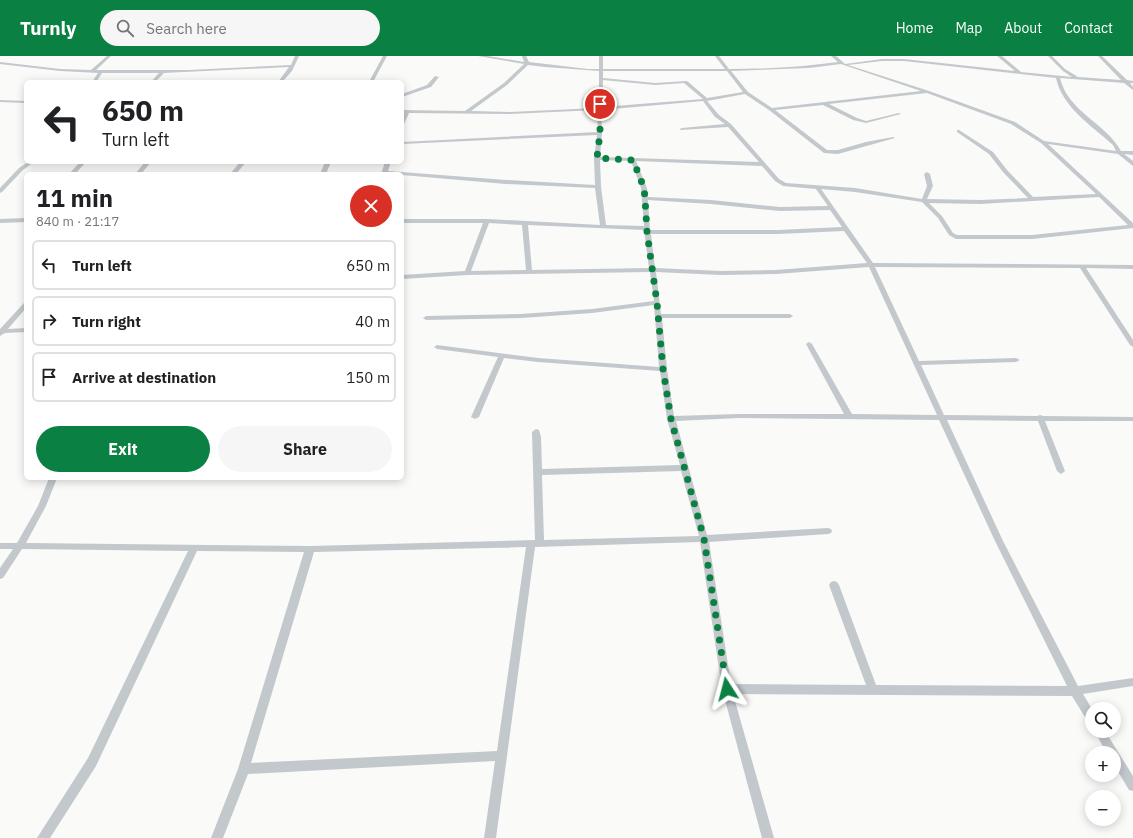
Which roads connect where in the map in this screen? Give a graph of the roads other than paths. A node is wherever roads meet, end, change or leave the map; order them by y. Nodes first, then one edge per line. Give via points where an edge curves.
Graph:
1 (109, 56) edge
2 (297, 56) edge
3 (385, 56) edge
4 (480, 56) edge
5 (524, 56) edge
6 (601, 56) edge
7 (717, 56) edge
8 (833, 56) edge
9 (999, 56) edge
10 (1050, 56) edge
11 (1100, 56) edge
12 (0, 63) edge
13 (527, 63) junction
14 (843, 64) junction
15 (292, 66) junction
16 (727, 69) junction
17 (601, 70) junction
18 (93, 71) junction
19 (163, 71) junction
20 (101, 72) junction
21 (1020, 73) junction
22 (437, 77) dead end
23 (1058, 77) junction
24 (1077, 77) junction
25 (602, 79) junction
26 (95, 80) edge
27 (155, 80) edge
28 (282, 80) edge
29 (372, 80) edge
30 (1126, 82) junction
31 (1133, 82) edge
32 (1133, 89) edge
33 (927, 92) junction
34 (746, 93) junction
35 (404, 95) edge
36 (706, 100) junction
37 (0, 101) edge
38 (24, 102) edge
39 (825, 104) junction
40 (599, 109) junction
41 (771, 109) junction
42 (404, 111) edge
43 (465, 112) junction
44 (899, 114) dead end
45 (729, 125) junction
46 (682, 129) dead end
47 (959, 131) dead end
48 (600, 133) junction
49 (893, 138) dead end
50 (1043, 142) junction
51 (404, 143) edge
52 (1120, 152) junction
53 (1133, 153) edge
54 (597, 158) junction
55 (633, 160) junction
56 (28, 164) edge
57 (81, 164) edge
58 (146, 164) edge
59 (241, 164) edge
60 (762, 164) junction
61 (1133, 164) edge
62 (74, 172) edge
63 (140, 172) edge
64 (235, 172) edge
65 (404, 174) edge
66 (927, 174) dead end
67 (598, 187) junction
68 (817, 187) junction
69 (0, 191) edge
70 (1098, 195) junction
71 (645, 198) junction
72 (1031, 198) junction
73 (924, 201) junction
74 (831, 208) junction
75 (24, 220) edge
76 (0, 221) edge
77 (404, 221) edge
78 (487, 221) junction
79 (525, 223) junction
80 (1133, 226) edge
81 (603, 227) junction
82 (846, 229) junction
83 (647, 230) junction
84 (871, 265) junction
85 (1081, 266) junction
86 (1133, 267) edge
87 (653, 270) junction
88 (529, 272) junction
89 (468, 273) junction
90 (404, 277) edge
91 (657, 303) junction
92 (24, 306) edge
93 (658, 316) junction
94 (790, 316) dead end
95 (426, 318) dead end
96 (24, 330) edge
97 (1, 332) edge
98 (809, 344) dead end
99 (1133, 345) edge
100 (437, 347) dead end
101 (502, 355) junction
102 (1016, 360) dead end
103 (917, 363) junction
104 (663, 369) junction
105 (849, 416) junction
106 (942, 416) junction
107 (1040, 417) junction
108 (475, 418) dead end
109 (1133, 418) edge
110 (671, 419) junction
111 (536, 432) dead end
112 (685, 468) junction
113 (1061, 471) dead end
114 (538, 472) junction
115 (52, 480) edge
116 (828, 532) dead end
117 (704, 539) junction
118 (536, 543) junction
119 (0, 546) edge
120 (20, 546) junction
121 (194, 547) junction
122 (310, 549) junction
123 (0, 575) edge
124 (834, 585) dead end
125 (1133, 682) edge
126 (727, 689) junction
127 (873, 690) junction
128 (1075, 691) junction
129 (1085, 707) edge
130 (501, 756) junction
131 (1121, 767) edge
132 (244, 769) junction
133 (1133, 786) edge
134 (44, 838) edge
135 (217, 838) edge
136 (490, 838) edge
137 (768, 838) edge

1 - 18 street
2 - 15 street
3 - 29 street
4 - 13 street
5 - 13 street
6 - 17 street
7 - 16 street
8 - 14 street
9 - 21 street
10 - 24 street via 1064,70
11 - 30 street
12 - 18 street
13 - 17 street
13 - 43 street via 504,86
14 - 16 street via 801,68
14 - 21 street via 893,60
14 - 33 street
15 - 19 street
15 - 28 street
16 - 17 street
16 - 34 street
17 - 25 street
18 - 20 street
19 - 20 street
19 - 27 street
20 - 26 street
21 - 23 street
22 - 35 street via 429,86
23 - 24 street
23 - 52 street via 1067,99 1115,144
24 - 30 street
25 - 36 street via 665,84 685,82
25 - 40 street
30 - 31 street
30 - 32 street
33 - 39 street
33 - 50 street via 1013,123
34 - 36 street
34 - 41 street
36 - 40 street
36 - 45 street via 717,116
37 - 38 street
39 - 41 street
39 - 44 street via 866,122
40 - 43 street via 510,113
40 - 48 street
41 - 49 street via 826,152 838,152
42 - 43 street
45 - 46 street
45 - 60 street
47 - 72 street via 992,153
48 - 51 street
48 - 54 street
50 - 52 street
50 - 70 street
52 - 53 street
52 - 61 street
54 - 55 street
54 - 67 street
55 - 60 street
55 - 71 street via 644,188
56 - 69 street
57 - 62 street
58 - 63 street
59 - 64 street
60 - 68 street via 780,183
65 - 67 street
66 - 73 street via 930,186
67 - 81 street
68 - 73 street
68 - 74 street
70 - 72 street
70 - 80 street
71 - 74 street via 780,209
71 - 83 street
72 - 73 street via 980,202
73 - 80 street via 940,217 951,234 962,238 1032,237
74 - 82 street
75 - 76 street
77 - 78 street
78 - 79 street
78 - 89 street
79 - 81 street
79 - 88 street
81 - 83 street
82 - 83 street via 763,232
82 - 84 street
83 - 87 street
84 - 85 street
84 - 87 street via 776,272
84 - 103 street
85 - 86 street
85 - 99 street
87 - 88 street
87 - 91 street
88 - 89 street
89 - 90 street
91 - 93 street
91 - 95 street via 521,316
92 - 97 street
93 - 94 street
93 - 104 street
96 - 97 street
98 - 105 street
100 - 101 street
101 - 104 street
101 - 108 street
102 - 103 street
103 - 106 street
104 - 110 street
105 - 106 street
105 - 110 street
106 - 107 street
106 - 128 street via 999,541
107 - 109 street
107 - 113 street
110 - 112 street
111 - 114 street
112 - 114 street
112 - 117 street
114 - 118 street
115 - 120 street via 42,506
116 - 117 street
117 - 118 street
117 - 126 street
118 - 122 street
118 - 130 street
119 - 120 street
120 - 121 street
120 - 123 street
121 - 122 street
121 - 134 street via 92,762
122 - 132 street
124 - 127 street
125 - 128 street
126 - 127 street
126 - 137 street
127 - 128 street
128 - 129 street
130 - 132 street
130 - 136 street
131 - 133 street
132 - 135 street

